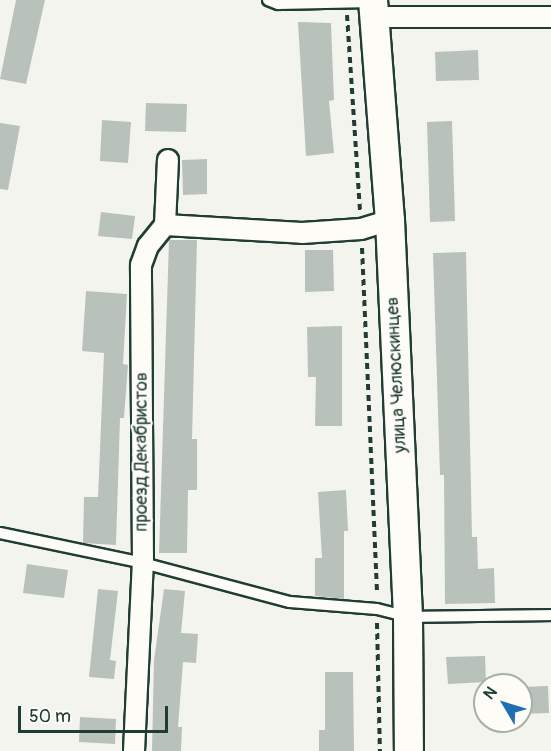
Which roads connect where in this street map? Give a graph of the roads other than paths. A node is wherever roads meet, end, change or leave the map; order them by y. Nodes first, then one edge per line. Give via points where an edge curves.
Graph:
1 (268, 0) edge
2 (367, 5) edge
3 (551, 17) edge
4 (168, 160) dead end
5 (390, 220) junction
6 (165, 225) junction
7 (0, 533) edge
8 (142, 563) junction
9 (551, 615) edge
10 (408, 617) junction
11 (134, 751) edge
12 (409, 751) edge

1 - 2 lane via 278,4
2 - 3 street
2 - 5 street, улица Челюскинцев
4 - 6 street
5 - 6 street via 361,229 302,233
5 - 10 street, улица Челюскинцев
6 - 8 street, проезд Декабристов via 148,246 141,265
7 - 8 lane
8 - 10 lane via 290,602 377,609
8 - 11 street, проезд Декабристов
9 - 10 lane
10 - 12 street, улица Челюскинцев

